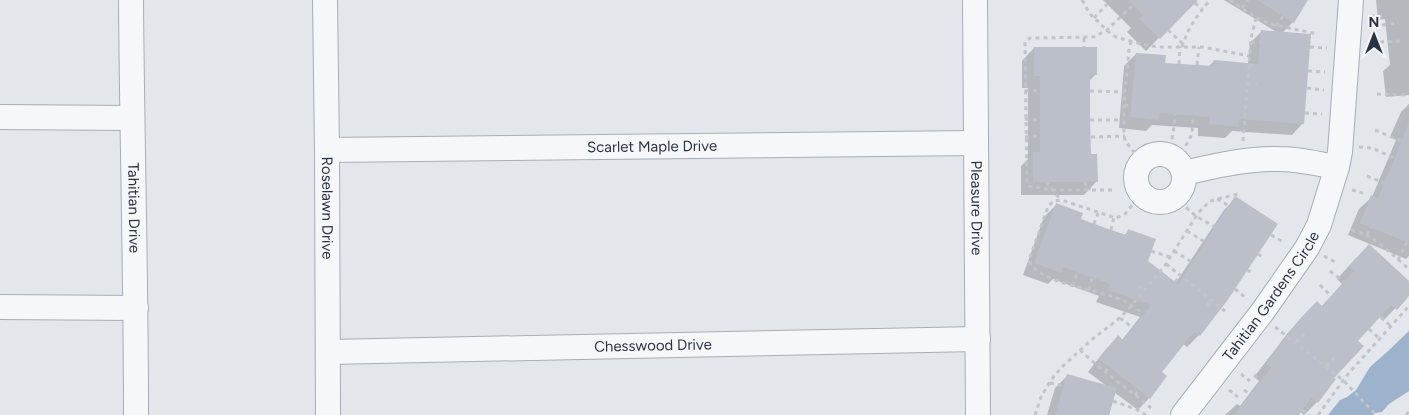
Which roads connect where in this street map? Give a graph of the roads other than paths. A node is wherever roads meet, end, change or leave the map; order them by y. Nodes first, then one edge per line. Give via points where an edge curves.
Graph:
1 (131, 0) edge
2 (325, 0) edge
3 (975, 0) edge
4 (1351, 0) edge
5 (0, 117) edge
6 (132, 118) junction
7 (976, 143) junction
8 (327, 150) junction
9 (1338, 156) junction
10 (1177, 163) junction
11 (0, 307) edge
12 (136, 308) junction
13 (978, 339) junction
14 (328, 352) junction
15 (136, 415) edge
16 (328, 415) edge
17 (978, 415) edge
18 (1183, 415) edge

1 - 6 street, Tahitian Drive
2 - 8 street, Roselawn Drive
3 - 7 street, Pleasure Drive
4 - 9 street, Tahitian Gardens Circle
5 - 6 street
6 - 12 street, Tahitian Drive
7 - 8 street, Scarlet Maple Drive
7 - 13 street, Pleasure Drive
8 - 14 street, Roselawn Drive
9 - 10 street via 1305,161
9 - 18 street, Tahitian Gardens Circle via 1319,225 1308,248
10 - 10 street via 1184,181 1178,194 1156,201 1142,193 1136,179 1142,162 1161,154
11 - 12 street
12 - 15 street, Tahitian Drive
13 - 14 street, Chesswood Drive
13 - 17 street, Pleasure Drive
14 - 16 street, Roselawn Drive

